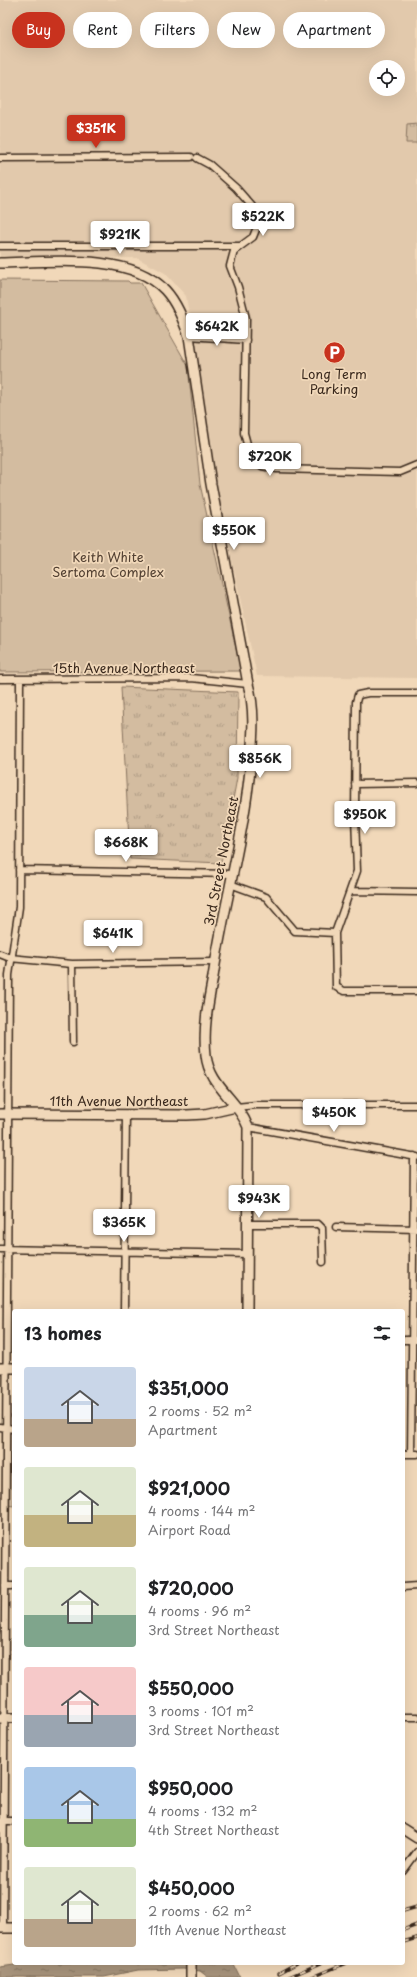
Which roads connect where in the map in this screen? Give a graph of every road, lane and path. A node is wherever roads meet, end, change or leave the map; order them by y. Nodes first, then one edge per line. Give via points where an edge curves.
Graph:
1 (0, 158) edge
2 (0, 246) edge
3 (240, 246) junction
4 (0, 263) edge
5 (189, 336) junction
6 (246, 340) junction
7 (417, 465) edge
8 (0, 679) edge
9 (20, 679) junction
10 (248, 684) junction
11 (417, 693) edge
12 (417, 783) edge
13 (355, 784) junction
14 (19, 870) junction
15 (233, 874) junction
16 (230, 884) junction
17 (351, 892) junction
18 (417, 892) edge
19 (335, 933) junction
20 (0, 954) edge
21 (10, 958) junction
22 (215, 962) junction
23 (72, 964) junction
24 (417, 991) edge
25 (74, 1042) dead end
26 (417, 1105) edge
27 (236, 1107) junction
28 (4, 1114) edge
29 (126, 1114) junction
30 (248, 1127) junction
31 (416, 1157) edge
32 (248, 1224) junction
33 (336, 1227) dead end
34 (416, 1229) edge
35 (0, 1249) edge
36 (7, 1249) junction
37 (125, 1252) junction
38 (248, 1254) junction
39 (323, 1262) dead end
40 (124, 1309) edge
41 (247, 1309) edge
42 (415, 1340) edge
43 (7, 1368) edge
44 (3, 1427) edge
45 (414, 1454) edge
46 (5, 1586) junction
47 (12, 1586) edge
48 (417, 1586) edge
49 (405, 1587) edge
50 (405, 1717) edge
51 (417, 1717) edge
52 (7, 1718) edge
53 (2, 1821) edge
54 (405, 1830) edge
55 (417, 1838) edge
56 (417, 1852) edge
57 (405, 1868) edge
58 (2, 1928) edge
59 (191, 1965) edge
60 (191, 1977) edge

1 - 3 street via 194,158 210,165 236,188 257,212 257,228 253,237
2 - 3 street
3 - 6 street via 234,251 230,266 246,318
4 - 5 street, 3rd Street Northeast via 110,264 137,271 157,282 171,297
5 - 6 street
5 - 10 street, 3rd Street Northeast via 211,484
6 - 7 street via 244,433 250,455 262,466 276,470 400,472
8 - 9 street, 15th Avenue Northeast
9 - 10 street, 15th Avenue Northeast via 191,678
9 - 14 street
10 - 15 street, 3rd Street Northeast via 253,700 249,783
11 - 13 street via 358,695
12 - 13 street
13 - 17 street via 357,871
14 - 15 street
14 - 21 street via 20,907
15 - 16 street, 3rd Street Northeast
16 - 19 street via 266,897 295,931
16 - 22 street, 3rd Street Northeast
17 - 18 street
17 - 19 street
19 - 24 street via 336,987 344,991
20 - 21 street
21 - 23 street
21 - 28 street
22 - 23 street
22 - 27 street, 3rd Street Northeast via 205,1023 206,1055 213,1078
23 - 25 street
26 - 27 street
27 - 29 street, 11th Avenue Northeast via 199,1114
27 - 30 street, 3rd Street Northeast
28 - 29 street, 11th Avenue Northeast
28 - 36 street
29 - 37 street
30 - 31 street
30 - 32 street, 3rd Street Northeast
31 - 34 street
32 - 38 street, 3rd Street Northeast
32 - 39 street via 318,1224 322,1228
33 - 34 street
34 - 42 street
35 - 36 street
36 - 37 street
36 - 43 street
37 - 38 street
37 - 40 street
38 - 41 street, 3rd Street Northeast
42 - 45 street
43 - 44 street
44 - 46 street
46 - 47 street
46 - 52 street
48 - 49 street
50 - 51 street
52 - 53 street
53 - 58 street
54 - 55 street
56 - 57 street
59 - 60 street

